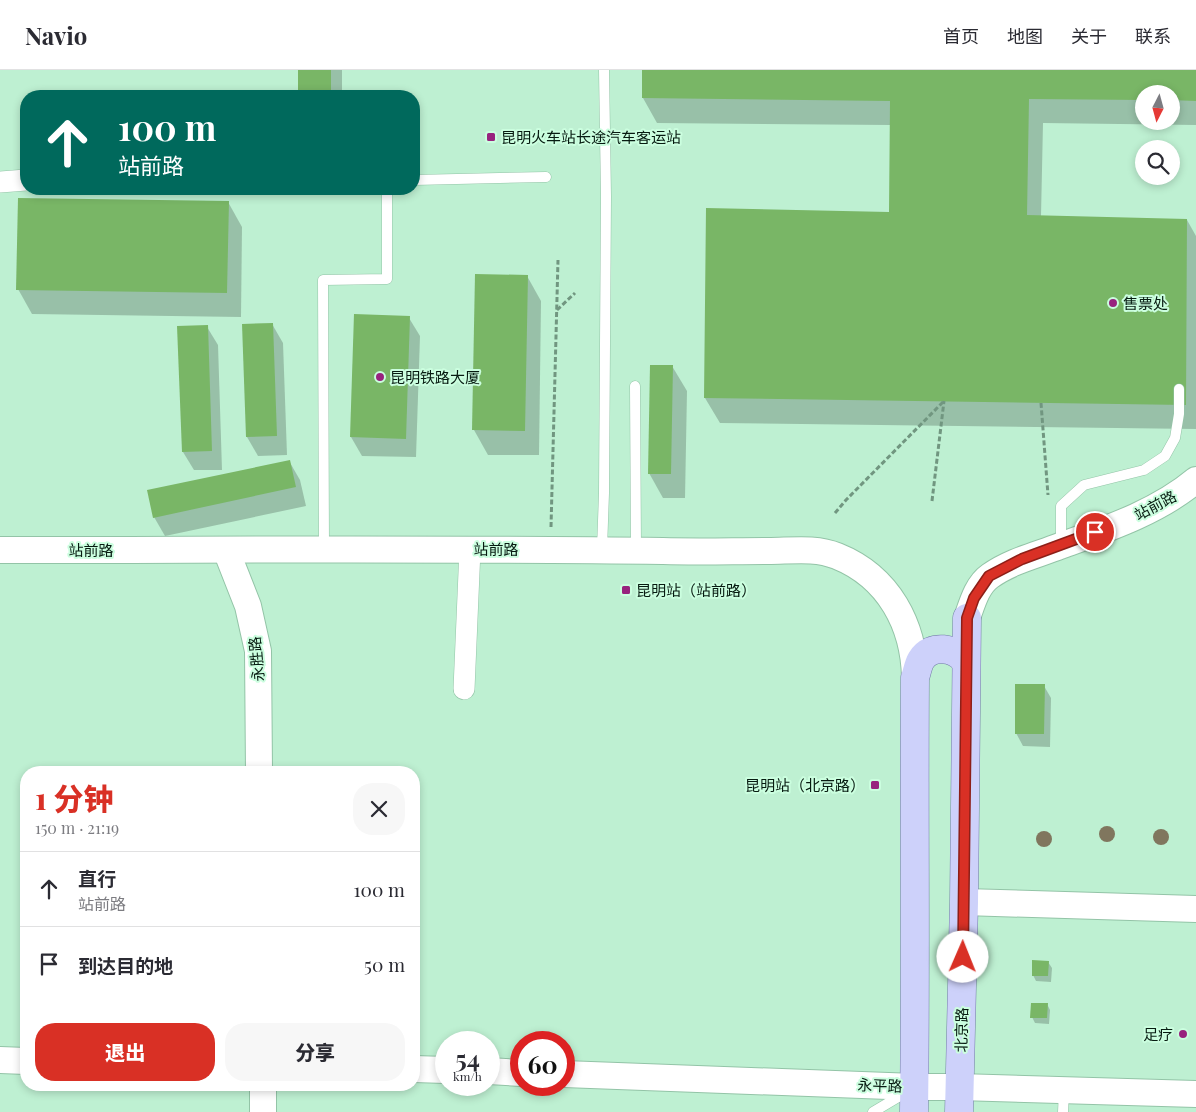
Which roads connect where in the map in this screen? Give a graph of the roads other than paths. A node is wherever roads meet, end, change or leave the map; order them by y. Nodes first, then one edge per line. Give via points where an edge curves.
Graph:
1 (604, 70) edge
2 (546, 177) dead end
3 (20, 180) edge
4 (420, 180) edge
5 (0, 182) edge
6 (387, 195) edge
7 (635, 386) dead end
8 (1179, 388) dead end
9 (1196, 480) edge
10 (1060, 546) junction
11 (324, 549) junction
12 (470, 549) junction
13 (0, 550) edge
14 (226, 550) junction
15 (602, 550) junction
16 (636, 551) junction
17 (967, 618) joint
18 (965, 661) junction
19 (915, 678) junction
20 (464, 689) dead end
21 (259, 766) edge
22 (964, 902) junction
23 (1196, 909) edge
24 (0, 1060) edge
25 (20, 1061) edge
26 (420, 1069) edge
27 (435, 1070) edge
28 (575, 1075) edge
29 (263, 1091) edge
30 (1196, 1094) edge
31 (915, 1099) edge
32 (959, 1099) edge
33 (1063, 1101) edge
34 (263, 1112) edge
35 (873, 1112) edge

1 - 15 lane via 606,196
2 - 4 lane
3 - 5 street
6 - 11 lane via 387,279 323,280
7 - 16 lane
8 - 10 lane via 1175,438 1165,456 1144,470 1084,485 1061,506
9 - 10 street, 站前路 via 1147,512
10 - 17 street, 站前路 via 1022,559 989,576 974,598
11 - 12 street, 站前路
11 - 14 street, 站前路
12 - 15 street, 站前路
12 - 20 street
13 - 14 street, 站前路
14 - 21 street, 永胜路 via 248,606 258,651
15 - 16 street, 站前路
16 - 19 street, 站前路 via 821,550 838,556 872,578 898,609 912,642
17 - 18 main road, 北京路
18 - 19 main road via 951,650 930,652 922,659
18 - 22 main road, 北京路
19 - 31 main road
22 - 23 street
22 - 32 main road, 北京路
24 - 25 street
26 - 27 street
28 - 31 street, 永平路
29 - 34 street
30 - 33 street, 永平路
31 - 32 street, 永平路
31 - 35 lane
32 - 33 street, 永平路

